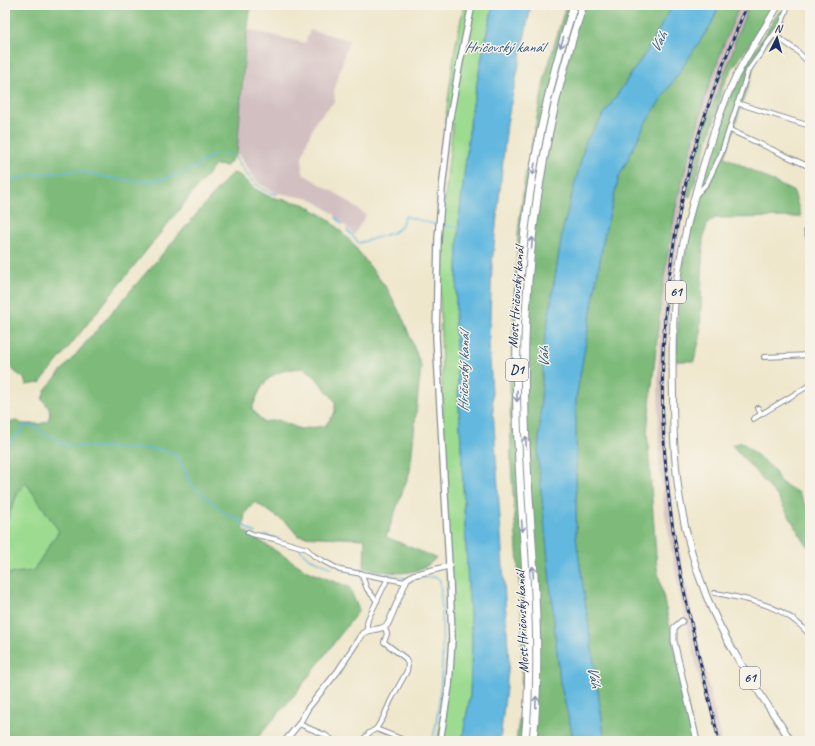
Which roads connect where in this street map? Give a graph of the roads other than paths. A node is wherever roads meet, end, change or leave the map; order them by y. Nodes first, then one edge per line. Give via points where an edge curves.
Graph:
1 (472, 5) edge
2 (574, 5) edge
3 (583, 5) edge
4 (778, 5) edge
5 (788, 5) edge
6 (774, 34) junction
7 (810, 64) edge
8 (737, 103) junction
9 (810, 126) edge
10 (730, 130) junction
11 (810, 167) edge
12 (694, 197) junction
13 (810, 227) edge
14 (810, 242) edge
15 (810, 355) edge
16 (766, 358) dead end
17 (810, 385) edge
18 (758, 408) dead end
19 (761, 414) junction
20 (753, 418) dead end
21 (248, 532) dead end
22 (449, 566) junction
23 (362, 575) junction
24 (388, 578) junction
25 (405, 582) junction
26 (715, 593) dead end
27 (376, 601) junction
28 (682, 621) dead end
29 (385, 628) junction
30 (367, 630) junction
31 (810, 634) edge
32 (299, 724) junction
33 (376, 729) junction
34 (285, 741) edge
35 (334, 741) edge
36 (362, 741) edge
37 (407, 741) edge
38 (440, 741) edge
39 (525, 741) edge
40 (533, 741) edge
41 (698, 741) edge
42 (791, 741) edge

1 - 22 main road via 450,117 438,239 437,352
2 -> 39 highway, Most Hričovský kanál / D1 via 555,68 538,145 519,296 517,416 529,638 529,690
40 -> 3 highway, Most Hričovský kanál / D1 via 536,632 525,407 529,276 546,147 566,58
4 - 12 main road, 61 via 731,85 716,124
5 - 6 street via 782,23
6 - 7 street
6 - 8 street via 748,71
8 - 9 street
8 - 10 street
10 - 11 street
10 - 12 street via 710,178
12 - 42 main road, 61 via 680,260 673,318 673,431 682,515 692,556 713,612 738,659
13 - 14 street via 806,231
15 - 16 street
17 - 19 street
18 - 19 street
19 - 20 street
21 - 23 street via 307,549 314,556 340,570
22 - 25 street via 413,575
22 - 38 main road via 452,656
23 - 24 street
23 - 27 street via 367,589
24 - 25 street
24 - 27 street
25 - 29 street
26 - 31 street via 754,601 776,609 791,617
27 - 30 street via 366,624
28 - 41 street via 674,628 674,641
29 - 30 street
29 - 33 street via 387,634 384,642 405,658 408,664
30 - 32 street via 308,708
32 - 34 street
32 - 35 street
33 - 36 street
33 - 37 street

